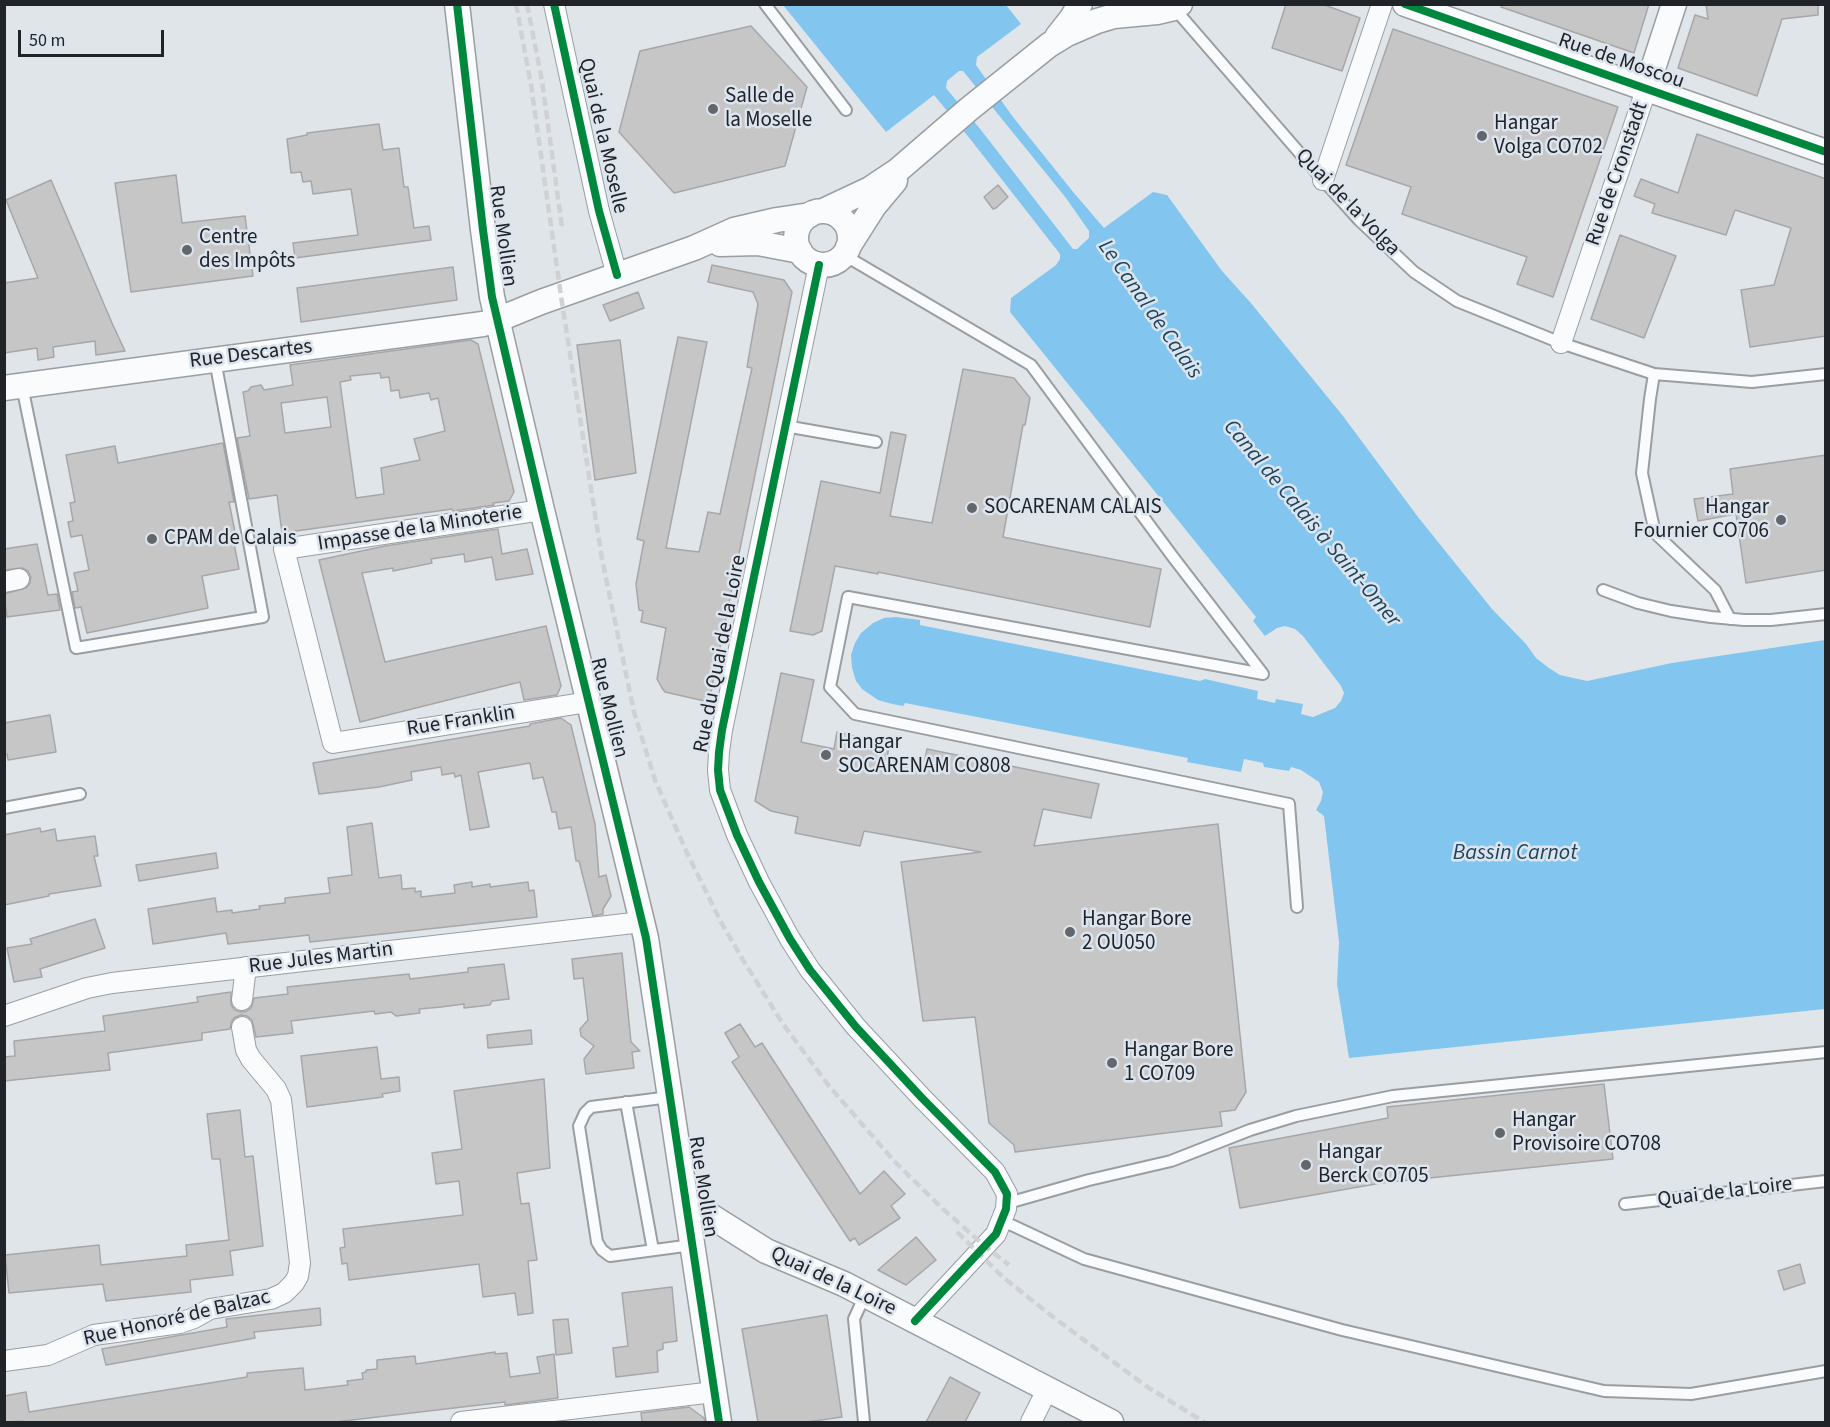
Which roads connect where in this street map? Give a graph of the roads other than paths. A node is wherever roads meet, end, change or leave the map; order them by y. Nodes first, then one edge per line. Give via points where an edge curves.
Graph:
1 (457, 4) edge
2 (554, 4) edge
3 (765, 4) edge
4 (1080, 4) edge
5 (1382, 4) edge
6 (1404, 4) edge
7 (1674, 4) edge
8 (1175, 6) edge
9 (1049, 45) junction
10 (1646, 90) junction
11 (846, 110) dead end
12 (920, 152) junction
13 (1826, 152) edge
14 (1323, 180) junction
15 (817, 213) junction
16 (694, 248) junction
17 (846, 251) junction
18 (809, 258) junction
19 (618, 275) junction
20 (496, 320) junction
21 (1561, 343) junction
22 (215, 360) junction
23 (1654, 374) junction
24 (1826, 374) edge
25 (13, 387) edge
26 (785, 426) junction
27 (876, 442) dead end
28 (542, 510) junction
29 (1603, 590) dead end
30 (1826, 614) edge
31 (1730, 619) junction
32 (588, 702) junction
33 (333, 743) joint
34 (80, 794) dead end
35 (4, 808) edge
36 (1297, 907) dead end
37 (642, 922) junction
38 (246, 968) junction
39 (242, 1000) dead end
40 (4, 1016) edge
41 (242, 1027) dead end
42 (1826, 1052) edge
43 (670, 1097) junction
44 (626, 1102) junction
45 (1826, 1181) edge
46 (686, 1202) junction
47 (1624, 1204) dead end
48 (1005, 1212) junction
49 (692, 1245) junction
50 (653, 1250) junction
51 (865, 1295) junction
52 (915, 1321) junction
53 (4, 1361) edge
54 (1826, 1371) edge
55 (1047, 1390) junction
56 (714, 1392) junction
57 (461, 1422) edge
58 (719, 1422) edge
59 (864, 1422) edge
60 (1031, 1422) edge
61 (1111, 1422) edge

1 - 20 street, Rue Mollien
2 - 19 street, Quai de la Moselle via 599,211
3 - 11 lane
4 - 9 street
5 - 14 street
6 - 10 street, Rue de Moscou
7 - 10 street, Rue de Cronstadt
8 - 9 street via 1097,21
8 - 14 lane, Quai de la Volga
9 - 12 street
10 - 13 street, Rue de Moscou
10 - 21 street, Rue de Cronstadt
12 - 15 street via 870,189
12 - 17 street via 874,206
14 - 21 lane, Quai de la Volga via 1386,246 1437,288 1458,301
15 - 16 street via 734,230
15 - 17 street via 832,213 844,221 849,233
15 - 18 street via 803,221 797,234 797,243
16 - 18 street via 722,243 771,244
16 - 19 street, Rue Descartes
17 - 18 street via 832,263
17 - 36 lane via 1031,365 1263,674 848,597 830,687 855,714 1289,804
18 - 26 street, Rue du Quai de la Loire
19 - 20 street, Rue Descartes
20 - 22 street, Rue Descartes
20 - 28 street, Rue Mollien
21 - 23 lane, Quai de la Volga
22 - 25 street, Rue Descartes
22 - 25 lane via 263,617 76,648
23 - 24 lane, Quai de la Volga via 1752,382
23 - 31 lane via 1642,473 1655,533 1715,590
26 - 27 lane
26 - 48 street, Rue du Quai de la Loire via 720,741 720,790 759,882 810,970 871,1043 995,1172 1006,1194
28 - 32 street, Rue Mollien
28 - 33 street, Impasse de la Minoterie via 284,549
29 - 31 lane via 1671,611
30 - 31 lane via 1771,620
32 - 33 street, Rue Franklin
32 - 37 street, Rue Mollien
34 - 35 lane
37 - 38 street, Rue Jules Martin
37 - 43 street, Rue Mollien
38 - 39 street
38 - 40 street, Rue Jules Martin via 99,986
41 - 53 street, Rue Honoré de Balzac via 246,1050 281,1100 300,1263 294,1283 271,1299 210,1309 180,1323 94,1335 48,1355
42 - 48 lane via 1393,1096 1296,1116 1171,1161 1089,1180
43 - 44 lane
43 - 46 street, Rue Mollien
44 - 50 lane
44 - 50 lane via 591,1107 579,1126 597,1242 610,1256
45 - 47 lane, Quai de la Loire
46 - 49 street, Rue Mollien
46 - 51 street, Quai de la Loire via 766,1251
48 - 52 street via 996,1234 979,1255
48 - 54 lane via 1084,1259 1342,1330 1604,1391 1691,1394
49 - 50 lane
49 - 56 street, Rue Mollien
51 - 52 street, Quai de la Loire
51 - 59 lane via 854,1319
52 - 55 street, Quai de la Loire
55 - 60 street
55 - 61 street, Quai de la Loire
56 - 57 street
56 - 58 street, Rue Mollien

